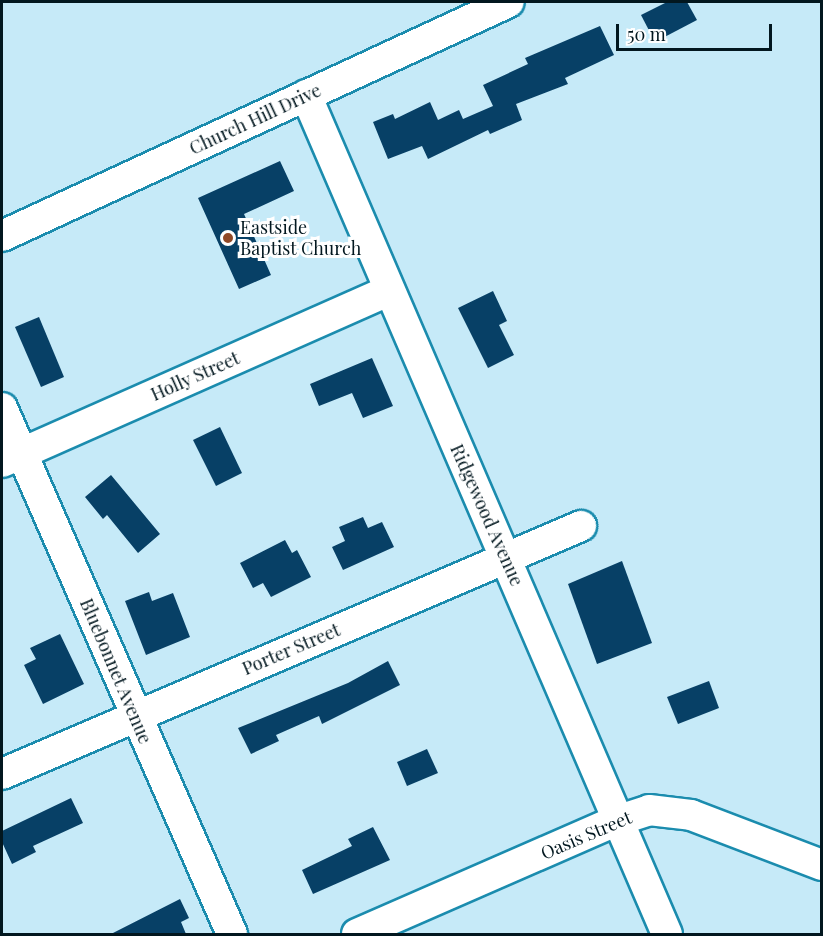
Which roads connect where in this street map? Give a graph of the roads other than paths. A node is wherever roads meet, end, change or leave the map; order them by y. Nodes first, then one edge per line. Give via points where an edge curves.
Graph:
1 (509, 2) edge
2 (306, 95) junction
3 (2, 236) edge
4 (388, 291) junction
5 (2, 408) edge
6 (12, 457) edge
7 (581, 526) dead end
8 (506, 556) junction
9 (135, 716) junction
10 (2, 774) edge
11 (616, 820) junction
12 (822, 864) edge
13 (232, 934) edge
14 (357, 934) edge
15 (667, 934) edge

1 - 2 street, Church Hill Drive
2 - 3 street, Church Hill Drive
2 - 4 street, Ridgewood Avenue
4 - 6 street, Holly Street
4 - 8 street, Ridgewood Avenue
5 - 6 street, Bluebonnet Avenue
6 - 9 street, Bluebonnet Avenue
7 - 8 street, Porter Street
8 - 9 street, Porter Street
8 - 11 street, Ridgewood Avenue
9 - 10 street, Porter Street
9 - 13 street, Bluebonnet Avenue
11 - 12 street, Oasis Street via 649,810 672,810
11 - 14 street, Oasis Street
11 - 15 street, Ridgewood Avenue

